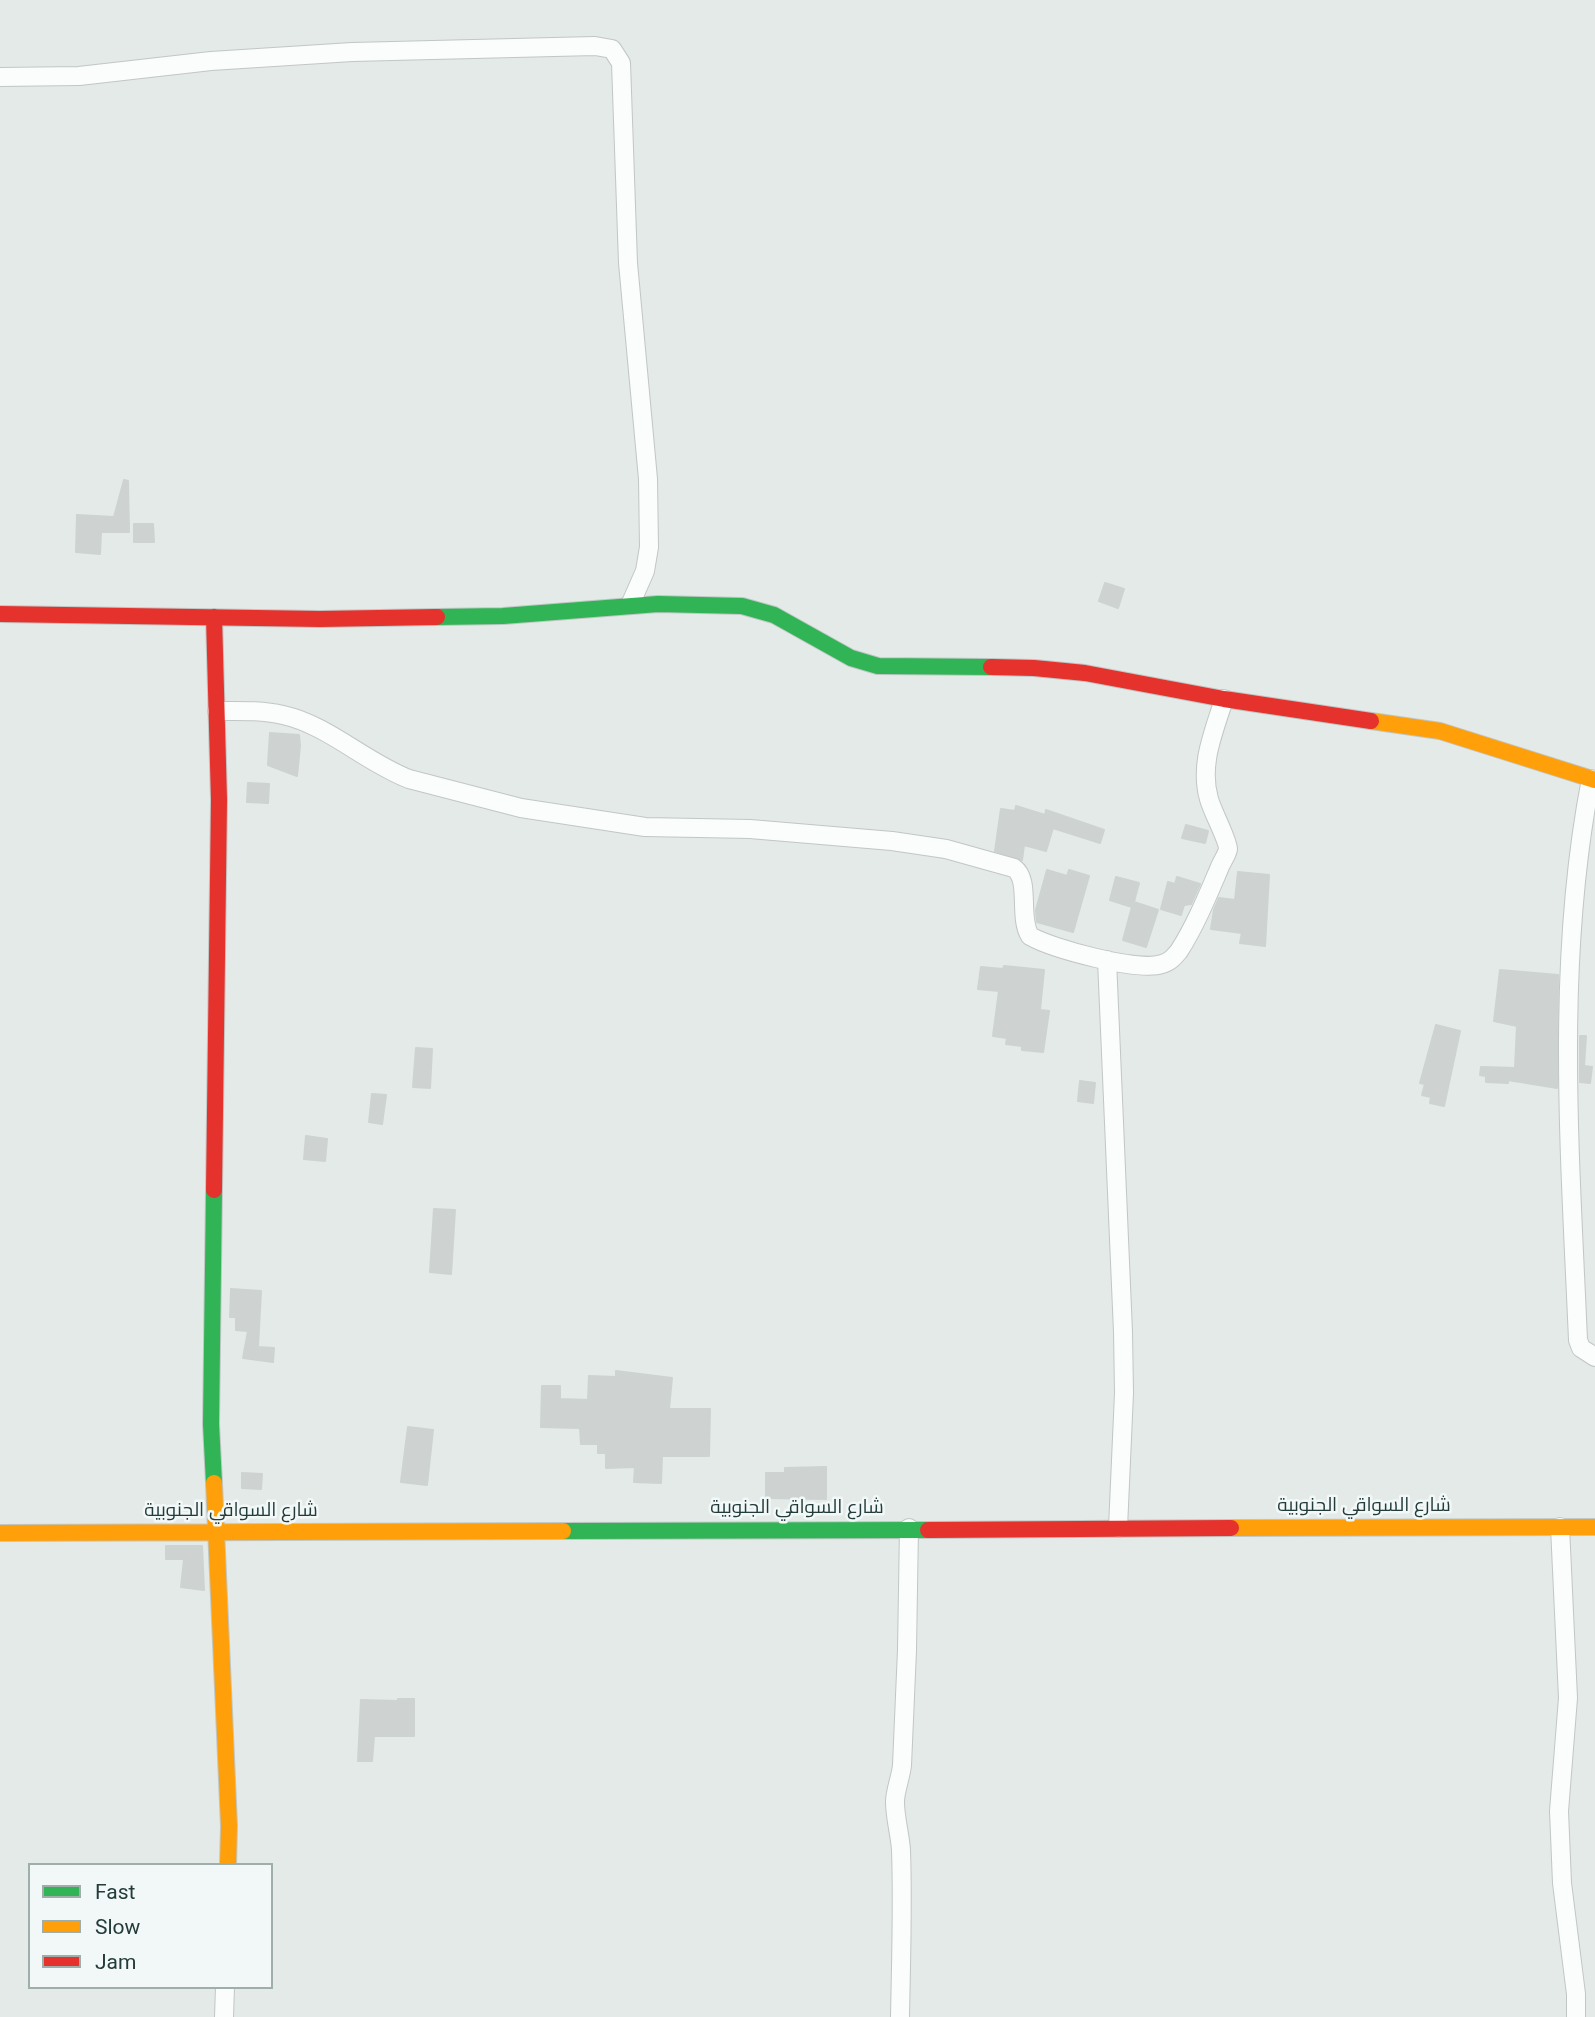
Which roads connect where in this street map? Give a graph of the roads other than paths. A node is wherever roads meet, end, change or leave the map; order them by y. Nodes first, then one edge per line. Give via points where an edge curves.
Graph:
1 (0, 77) edge
2 (630, 605) junction
3 (0, 614) edge
4 (214, 617) junction
5 (1224, 699) junction
6 (217, 711) junction
7 (1593, 779) edge
8 (1107, 960) junction
9 (1595, 1357) edge
10 (1560, 1527) junction
11 (1595, 1527) edge
12 (909, 1528) junction
13 (1118, 1528) junction
14 (216, 1531) junction
15 (0, 1533) edge
16 (228, 1863) edge
17 (225, 1989) edge
18 (224, 2017) edge
19 (900, 2017) edge
20 (1576, 2017) edge

1 - 2 street via 79,76 352,52 612,49 621,63 628,263 648,480 649,547 645,571
2 - 4 street via 503,616
2 - 5 street via 725,604 758,610 851,658 878,666 1034,668
3 - 4 street
4 - 6 street
5 - 7 street via 1440,731
5 - 8 street via 1205,759 1205,775 1208,797 1228,849 1187,939 1172,959 1148,966
6 - 8 street via 291,717 320,729 392,773 521,808 645,827 892,841 946,849 1014,868 1021,877 1024,921 1030,936
6 - 14 street via 211,1385
7 - 9 street via 1581,830 1569,964 1568,1095 1578,1340 1581,1348
8 - 13 street via 1124,1332
10 - 11 street, شارع السواقي الجنوبية
10 - 13 street, شارع السواقي الجنوبية
10 - 20 street via 1568,1698 1559,1811
12 - 13 street, شارع السواقي الجنوبية
12 - 14 street, شارع السواقي الجنوبية
12 - 19 street via 902,1752 895,1797 901,1846
14 - 15 street, شارع السواقي الجنوبية
14 - 16 street
17 - 18 street

